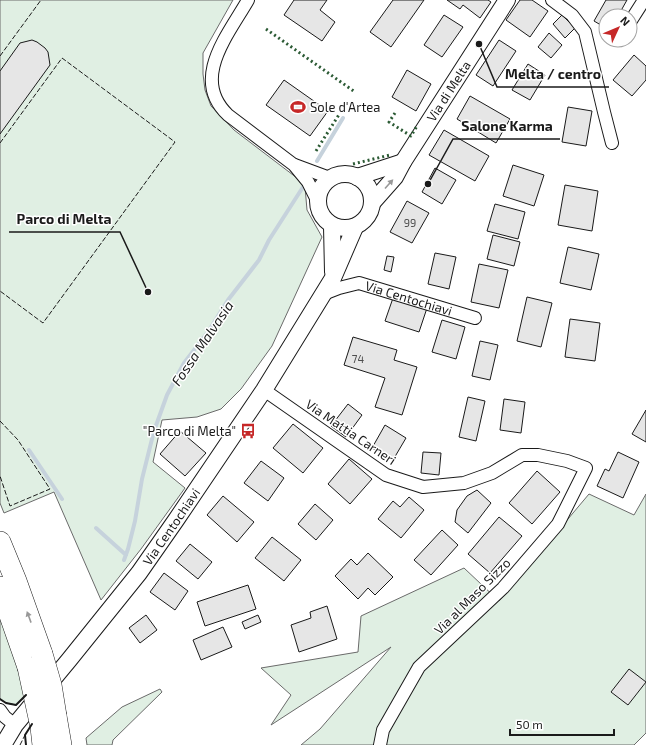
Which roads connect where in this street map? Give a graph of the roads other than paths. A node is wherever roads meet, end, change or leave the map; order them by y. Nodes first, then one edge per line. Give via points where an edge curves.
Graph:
1 (248, 0) edge
2 (507, 0) edge
3 (552, 0) edge
4 (644, 0) edge
5 (638, 9) edge
6 (612, 143) dead end
7 (403, 162) junction
8 (294, 165) junction
9 (357, 177) junction
10 (330, 178) junction
11 (317, 200) junction
12 (372, 203) junction
13 (332, 226) junction
14 (355, 226) junction
15 (333, 278) junction
16 (321, 295) junction
17 (475, 318) dead end
18 (264, 390) junction
19 (586, 468) joint
20 (0, 542) edge
21 (0, 587) edge
22 (35, 660) junction
23 (0, 710) edge
24 (15, 726) junction
25 (47, 729) edge
26 (3, 745) edge
27 (61, 745) edge
28 (380, 745) edge

1 - 8 street via 215,56 211,77 212,90 215,99 228,114
2 - 7 street, Via di Melta
3 - 6 street via 572,15 585,32
4 - 5 street
7 - 9 street
12 -> 7 street, Via di Melta via 395,177
8 - 10 street
8 - 11 street via 308,182
9 - 10 street via 342,174
9 - 12 street via 368,188
10 - 11 street via 322,186
11 - 13 street via 321,215
12 - 14 street, Via di Melta via 367,217
13 - 14 street via 344,229
13 - 15 street
14 - 15 street, Via Centochiavi
15 - 16 street, Via Centochiavi
16 - 17 street, Via Centochiavi via 359,282
16 - 18 street, Via Centochiavi
18 - 19 street, Via Mattia Carneri via 386,474 423,487 464,483 492,473 522,455 538,455
18 - 24 street, Via Centochiavi via 139,573
19 - 28 street, Via al Maso Sizzo via 558,524 503,588 419,667 383,730
22 -> 20 highway via 16,581
21 - 22 highway
22 - 25 highway, bridge
23 - 24 street
24 - 26 street, Via Centochiavi
25 - 27 highway

